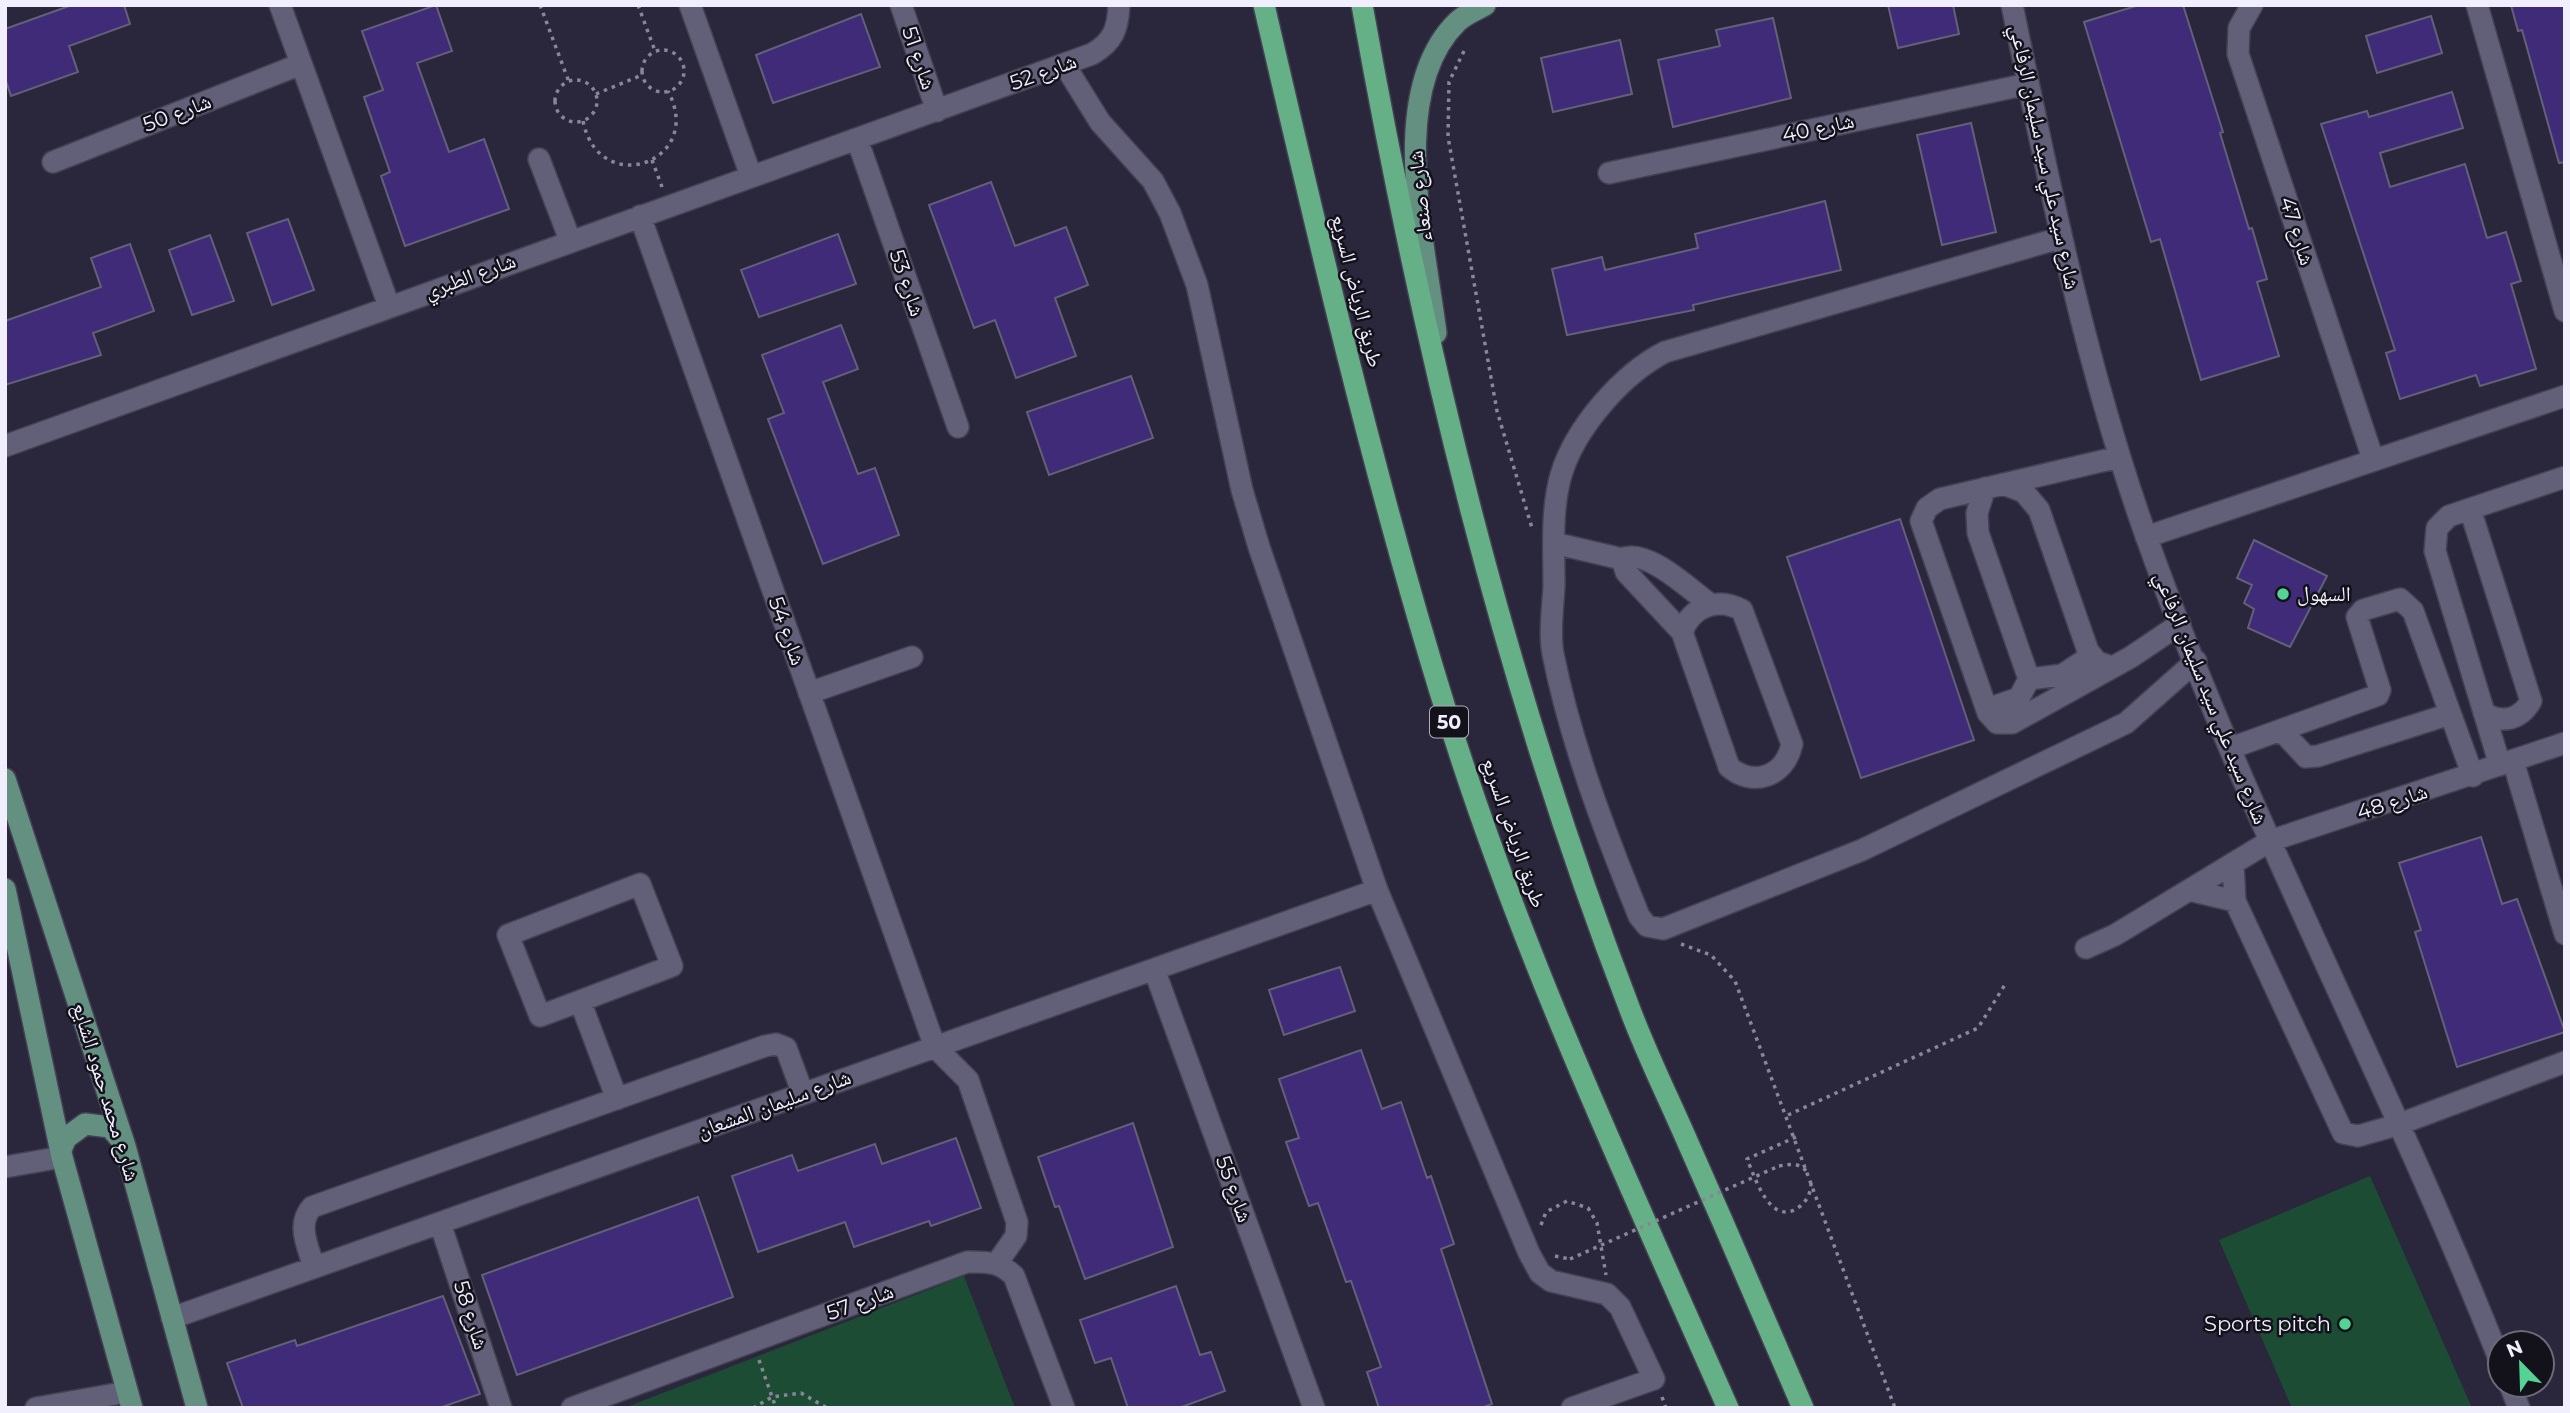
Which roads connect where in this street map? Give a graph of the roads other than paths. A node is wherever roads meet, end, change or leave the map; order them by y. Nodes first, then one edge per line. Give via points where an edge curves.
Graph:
1 (280, 5) edge
2 (690, 5) edge
3 (901, 5) edge
4 (1119, 5) edge
5 (1264, 5) edge
6 (1362, 5) edge
7 (1485, 5) edge
8 (2012, 5) edge
9 (2252, 5) edge
10 (2477, 5) edge
11 (301, 64) junction
12 (1064, 64) junction
13 (2028, 84) junction
14 (937, 111) junction
15 (857, 139) junction
16 (539, 159) dead end
17 (53, 162) dead end
18 (1609, 173) dead end
19 (751, 176) junction
20 (640, 216) junction
21 (2060, 238) junction
22 (570, 240) junction
23 (389, 306) junction
24 (2565, 311) edge
25 (2565, 396) edge
26 (1446, 411) junction
27 (958, 427) dead end
28 (5, 446) edge
29 (2119, 457) junction
30 (2373, 459) junction
31 (2565, 477) edge
32 (1994, 486) junction
33 (2470, 509) junction
34 (2146, 537) junction
35 (1544, 540) junction
36 (1622, 559) junction
37 (1710, 604) junction
38 (2180, 624) junction
39 (1682, 632) junction
40 (2091, 656) junction
41 (912, 657) dead end
42 (2196, 661) junction
43 (2112, 667) junction
44 (2029, 679) junction
45 (809, 693) junction
46 (1987, 709) junction
47 (2484, 713) junction
48 (2450, 714) junction
49 (2281, 730) junction
50 (2565, 743) edge
51 (2231, 748) junction
52 (2507, 763) junction
53 (2473, 776) junction
54 (5, 779) edge
55 (2270, 841) junction
56 (2233, 864) junction
57 (5, 889) edge
58 (1377, 890) junction
59 (2189, 890) junction
60 (2235, 901) junction
61 (2565, 934) edge
62 (2085, 948) dead end
63 (13, 961) edge
64 (1154, 969) junction
65 (580, 1001) junction
66 (935, 1047) junction
67 (2565, 1062) edge
68 (803, 1094) junction
69 (617, 1099) junction
70 (2397, 1125) junction
71 (125, 1146) junction
72 (61, 1153) junction
73 (5, 1167) edge
74 (440, 1223) junction
75 (997, 1263) junction
76 (314, 1267) junction
77 (172, 1318) junction
78 (2486, 1329) edge
79 (129, 1400) edge
80 (36, 1408) edge
81 (197, 1408) edge
82 (501, 1408) edge
83 (572, 1408) edge
84 (1064, 1408) edge
85 (1314, 1408) edge
86 (1572, 1408) edge
87 (1728, 1408) edge
88 (1803, 1408) edge

1 - 11 street
2 - 19 street
3 - 14 street, شارع 51
4 - 12 street, شارع 52 via 1112,38 1092,54
5 - 87 highway, طريق الرياض السريع / 50 via 1336,314 1446,713 1531,954
6 - 26 highway via 1389,156
7 - 26 main road, شارع صنعاء via 1458,21 1436,50 1423,79 1415,117 1415,160
8 - 13 street, شارع سيد علي سيد سليمان الرفاعي
9 - 30 street, شارع 47 via 2239,28 2238,54
10 - 24 street
11 - 17 street, شارع 50
11 - 23 street
12 - 14 street, شارع 52
12 - 58 street via 1100,122 1153,181 1180,237 1197,285 1259,547
13 - 18 street, شارع 40
13 - 21 street, شارع سيد علي سيد سليمان الرفاعي
14 - 15 street, شارع الطبري
15 - 19 street, شارع الطبري
15 - 27 street, شارع 53
16 - 22 street
19 - 20 street, شارع الطبري
20 - 22 street, شارع الطبري
20 - 45 street, شارع 54
21 - 29 street, شارع سيد علي سيد سليمان الرفاعي
21 - 35 street via 1665,352 1641,364 1581,433 1562,474
22 - 23 street, شارع الطبري
23 - 28 street, شارع الطبري
25 - 30 street
26 - 88 highway via 1490,586 1545,769 1629,1009
29 - 32 street
29 - 34 street, شارع سيد علي سيد سليمان الرفاعي
30 - 34 street
31 - 33 street
32 - 40 street via 2024,492 2039,510
32 - 44 street via 1977,513 1978,533
32 - 46 street via 1940,499 1927,508 1921,521
33 - 47 street via 2442,521 2433,543
33 - 47 street via 2530,701 2521,714 2507,720
34 - 38 street, شارع سيد علي سيد سليمان الرفاعي
35 - 36 street
35 - 42 street via 1552,651 1572,729 1639,916 1647,926 1663,929 1862,850 2126,723
36 - 37 street via 1643,556
36 - 39 street via 1626,572
37 - 39 street via 1692,615
37 - 39 street via 1742,610 1792,744 1786,762 1772,774 1754,779 1729,767
38 - 42 street, شارع سيد علي سيد سليمان الرفاعي
38 - 43 street
40 - 43 street
40 - 44 street via 2062,676
41 - 45 street
42 - 51 street, شارع سيد علي سيد سليمان الرفاعي
43 - 46 street via 2007,725 1992,719
44 - 46 street via 2019,698
45 - 66 street, شارع 54
47 - 52 street
48 - 49 street via 2318,756 2306,757
48 - 49 street via 2413,611 2400,599 2363,610 2357,617 2378,695
48 - 53 street
49 - 51 street
50 - 52 street, شارع 48
51 - 55 street, شارع سيد علي سيد سليمان الرفاعي
52 - 53 street, شارع 48
52 - 61 street
53 - 55 street, شارع 48
54 - 71 main road, شارع محمد حمود الشايع
55 - 56 street, شارع 48
55 - 70 street, شارع سيد علي سيد سليمان الرفاعي
56 - 59 street, شارع 48
56 - 60 street
57 - 63 main road
58 - 64 street, شارع سليمان المشعان
58 - 86 street via 1540,1273 1551,1281 1607,1294 1620,1307 1654,1379
59 - 60 street
59 - 62 street, شارع 48
60 - 70 street via 2343,1133 2358,1136
63 - 72 main road
64 - 66 street, شارع سليمان المشعان
64 - 85 street, شارع 55
65 - 65 street via 540,1016 508,935 640,884 672,966
65 - 69 street
66 - 68 street, شارع سليمان المشعان
66 - 75 street via 968,1080 1017,1222 1016,1236
67 - 70 street
68 - 69 street via 786,1048 776,1044
68 - 74 street, شارع سليمان المشعان
69 - 76 street via 312,1207 302,1225
70 - 78 street, شارع سيد علي سيد سليمان الرفاعي
71 - 72 main road via 110,1127 85,1124 66,1138
71 - 77 main road, شارع محمد حمود الشايع
72 - 73 street
72 - 79 main road
74 - 76 street, شارع سليمان المشعان
74 - 82 street, شارع 58
75 - 83 street, شارع 57 via 967,1262
75 - 84 street via 1014,1276
76 - 77 street, شارع سليمان المشعان
77 - 81 main road, شارع محمد حمود الشايع
79 - 80 street

